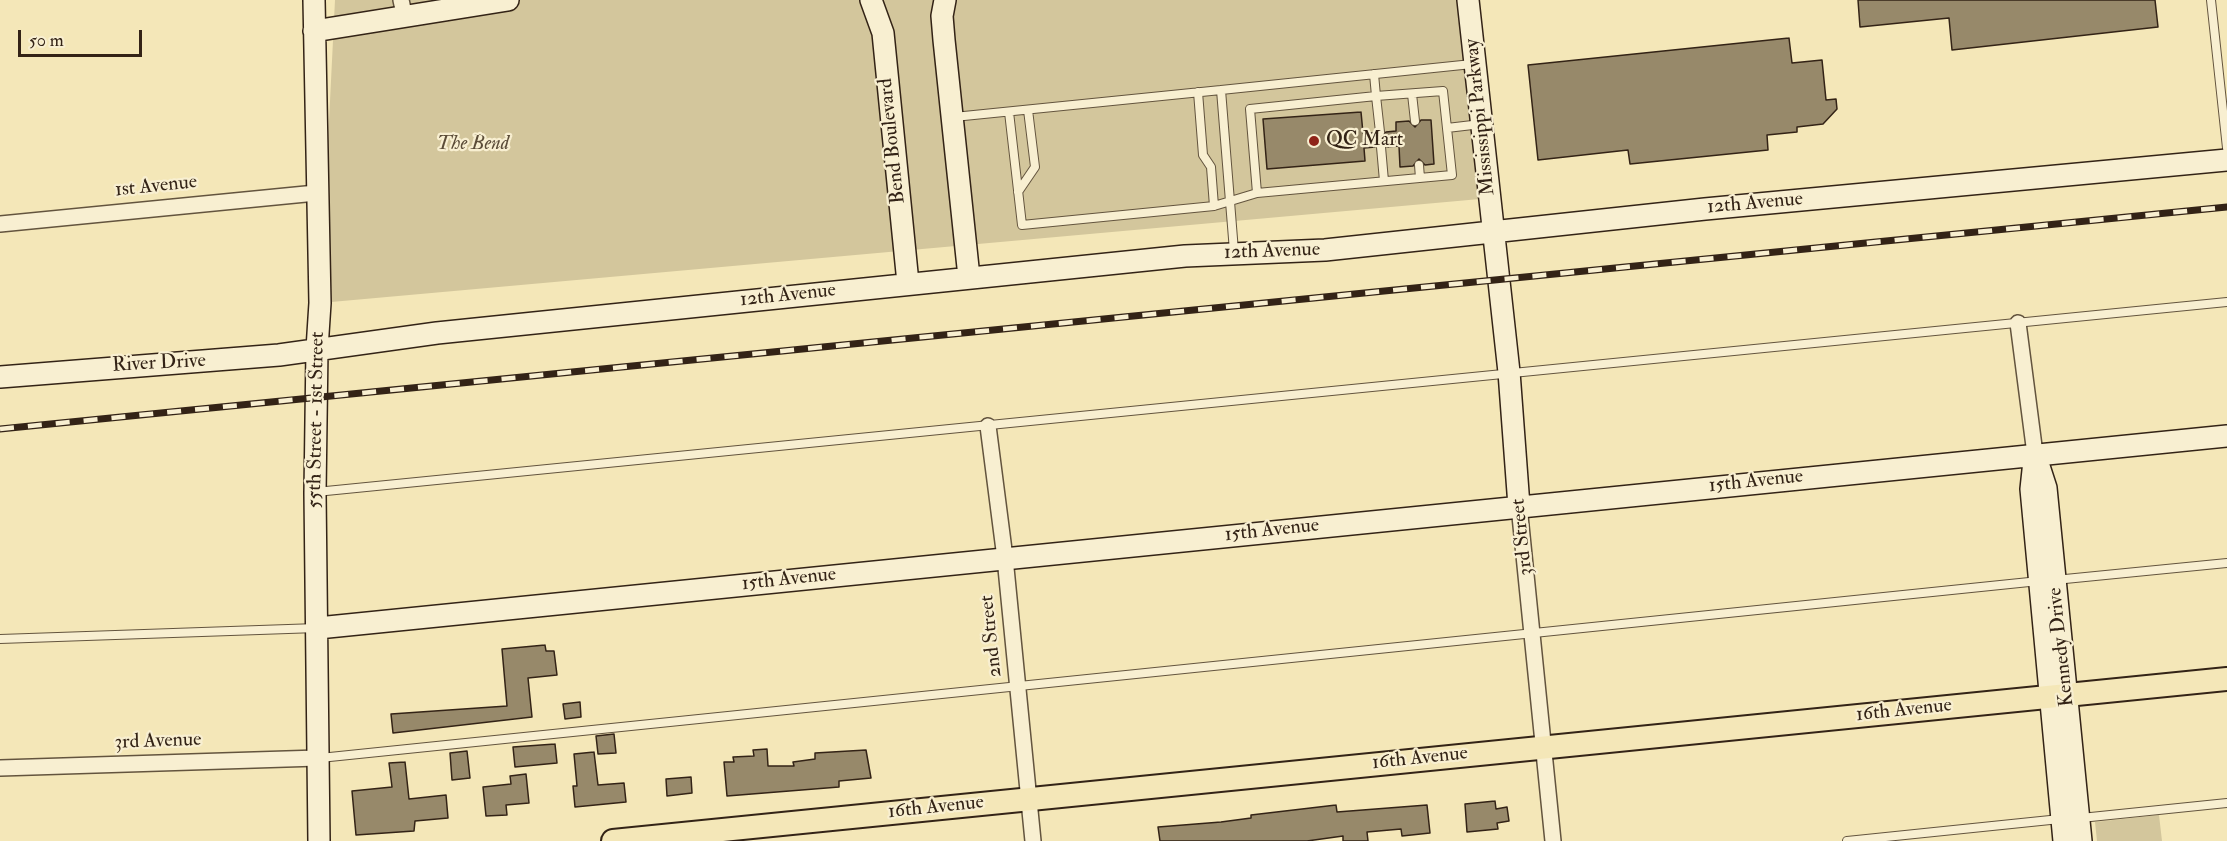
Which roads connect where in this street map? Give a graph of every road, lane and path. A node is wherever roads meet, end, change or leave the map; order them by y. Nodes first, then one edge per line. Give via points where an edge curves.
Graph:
1 (314, 0) edge
2 (508, 0) edge
3 (871, 0) edge
4 (945, 0) edge
5 (1468, 0) edge
6 (2211, 0) edge
7 (403, 9) edge
8 (314, 31) junction
9 (1475, 63) junction
10 (1374, 74) junction
11 (1221, 90) junction
12 (1198, 92) junction
13 (1412, 94) junction
14 (1376, 96) junction
15 (1028, 110) junction
16 (1009, 112) junction
17 (952, 117) junction
18 (1415, 121) dead end
19 (1482, 124) junction
20 (1447, 128) junction
21 (1380, 132) dead end
22 (1381, 147) dead end
23 (2227, 148) edge
24 (2227, 160) edge
25 (1419, 165) dead end
26 (1420, 178) junction
27 (1384, 182) junction
28 (1018, 192) junction
29 (316, 193) junction
30 (1257, 193) junction
31 (1231, 199) junction
32 (1215, 206) junction
33 (0, 225) edge
34 (1494, 233) junction
35 (1234, 253) junction
36 (969, 277) junction
37 (908, 283) junction
38 (2227, 302) edge
39 (2018, 323) junction
40 (317, 349) junction
41 (1509, 372) junction
42 (0, 377) edge
43 (988, 426) junction
44 (2227, 436) edge
45 (2035, 454) junction
46 (315, 492) junction
47 (1519, 506) junction
48 (1005, 558) junction
49 (2227, 562) edge
50 (2048, 580) junction
51 (318, 628) junction
52 (1533, 633) junction
53 (0, 639) edge
54 (2227, 679) edge
55 (1018, 685) junction
56 (2059, 696) junction
57 (1544, 747) junction
58 (318, 758) junction
59 (0, 768) edge
60 (1029, 799) junction
61 (2227, 803) edge
62 (319, 815) junction
63 (2070, 819) junction
64 (319, 841) edge
65 (327, 841) edge
66 (613, 841) edge
67 (1033, 841) edge
68 (1553, 841) edge
69 (1846, 841) edge
70 (2064, 841) edge
71 (2081, 841) edge

1 - 8 street, 55th Street - 1st Street
2 - 7 street
3 - 37 street, Bend Boulevard via 882,33
4 - 17 street via 942,16
5 - 9 street, Mississippi Parkway
6 - 23 lane
7 - 8 street
8 - 29 street, 55th Street - 1st Street
9 - 10 lane
9 - 19 street, Mississippi Parkway
10 - 11 lane
10 - 14 lane
11 - 12 lane
11 - 31 lane
12 - 15 lane
12 - 32 lane via 1203,155 1210,167
13 - 14 lane
13 - 18 lane
13 - 20 lane via 1443,91
14 - 21 lane
14 - 30 lane via 1250,109
15 - 16 lane
15 - 28 lane via 1035,167
16 - 17 lane
16 - 28 lane
17 - 36 street
19 - 20 lane
19 - 34 street, Mississippi Parkway
20 - 26 lane via 1452,175
22 - 27 lane
24 - 34 street, 12th Avenue
25 - 26 lane
26 - 27 lane
27 - 30 lane
28 - 32 lane via 1022,225
29 - 33 street, 1st Avenue
29 - 40 street, 55th Street - 1st Street via 320,303
30 - 31 lane
31 - 32 lane
31 - 35 lane
34 - 35 street, 12th Avenue via 1325,250
34 - 41 street, 3rd Street
35 - 36 street, 12th Avenue
36 - 37 street, 12th Avenue
37 - 40 street, 12th Avenue
38 - 39 lane
39 - 41 lane
39 - 45 street, Kennedy Drive
40 - 42 street, River Drive via 180,365
40 - 46 street, 55th Street - 1st Street
41 - 43 lane
41 - 47 street, 3rd Street
43 - 46 lane
43 - 48 street, 2nd Street
44 - 45 street, 15th Avenue
45 - 47 street, 15th Avenue
45 - 50 street, Kennedy Drive via 2031,489
46 - 51 street, 55th Street - 1st Street
47 - 48 street, 15th Avenue
47 - 52 street, 3rd Street
48 - 51 street, 15th Avenue
48 - 55 street, 2nd Street
49 - 50 lane
50 - 52 lane
50 - 56 street, Kennedy Drive
51 - 53 lane
51 - 58 street, 55th Street - 1st Street
52 - 55 lane
52 - 57 street, 3rd Street
54 - 56 main road, 16th Avenue
55 - 58 lane
55 - 60 street, 2nd Street
56 - 57 main road, 16th Avenue
56 - 63 street, Kennedy Drive
57 - 60 main road, 16th Avenue
57 - 68 street, 3rd Street
58 - 59 street, 3rd Avenue
58 - 62 street, 55th Street - 1st Street
60 - 66 main road, 16th Avenue
60 - 67 street, 2nd Street
61 - 63 lane
62 - 64 street, 55th Street - 1st Street
62 - 65 street
63 - 69 lane
63 - 70 street, Kennedy Drive
63 - 71 street, Kennedy Drive

